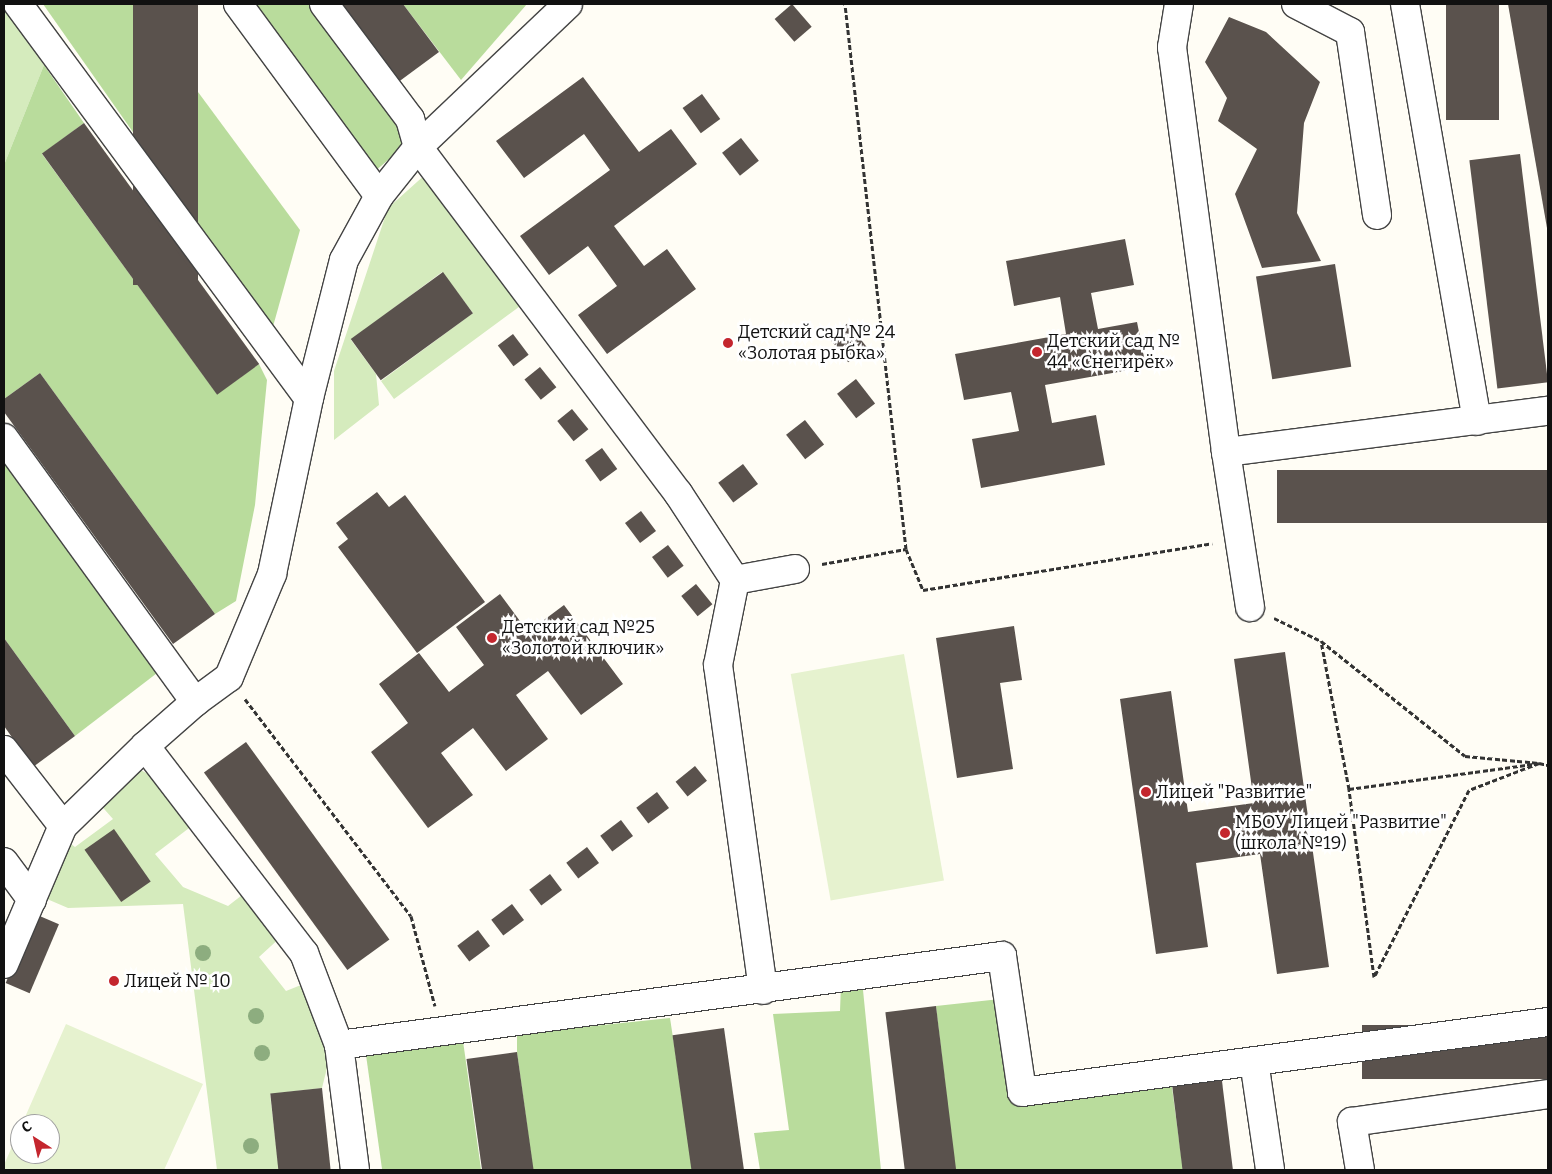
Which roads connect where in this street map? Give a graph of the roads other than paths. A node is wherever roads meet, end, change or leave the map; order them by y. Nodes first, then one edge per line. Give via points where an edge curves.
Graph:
1 (18, 4) edge
2 (238, 4) edge
3 (324, 4) edge
4 (568, 4) edge
5 (1180, 4) edge
6 (1296, 4) edge
7 (1405, 4) edge
8 (418, 147) junction
9 (379, 196) junction
10 (1377, 215) dead end
11 (309, 398) junction
12 (1548, 411) edge
13 (1477, 421) junction
14 (4, 438) edge
15 (1226, 452) junction
16 (795, 569) road end
17 (735, 580) junction
18 (1250, 606) road end
19 (195, 702) junction
20 (145, 746) junction
21 (4, 750) edge
22 (63, 826) junction
23 (4, 862) edge
24 (32, 900) junction
25 (4, 964) edge
26 (762, 990) junction
27 (1548, 1022) edge
28 (339, 1046) junction
29 (1254, 1061) junction
30 (1548, 1094) edge
31 (355, 1170) edge
32 (1270, 1170) edge
33 (1360, 1170) edge

1 - 11 street
2 - 9 street
3 - 8 street via 410,119
4 - 8 street
5 - 15 street via 1172,46
6 - 10 street via 1350,32
7 - 13 street
8 - 9 street
8 - 17 street via 678,493
9 - 11 street via 344,260
11 - 19 street via 272,574 229,677
12 - 13 street
13 - 15 street
14 - 19 street
15 - 18 street
16 - 17 street
17 - 26 street via 718,665
19 - 20 street
20 - 22 street
20 - 28 street via 304,953
21 - 22 street
22 - 24 street
23 - 24 street
24 - 25 street
26 - 28 street
26 - 29 street via 1002,956 1022,1092
27 - 29 street
28 - 31 street
29 - 32 street
30 - 33 street via 1352,1122

